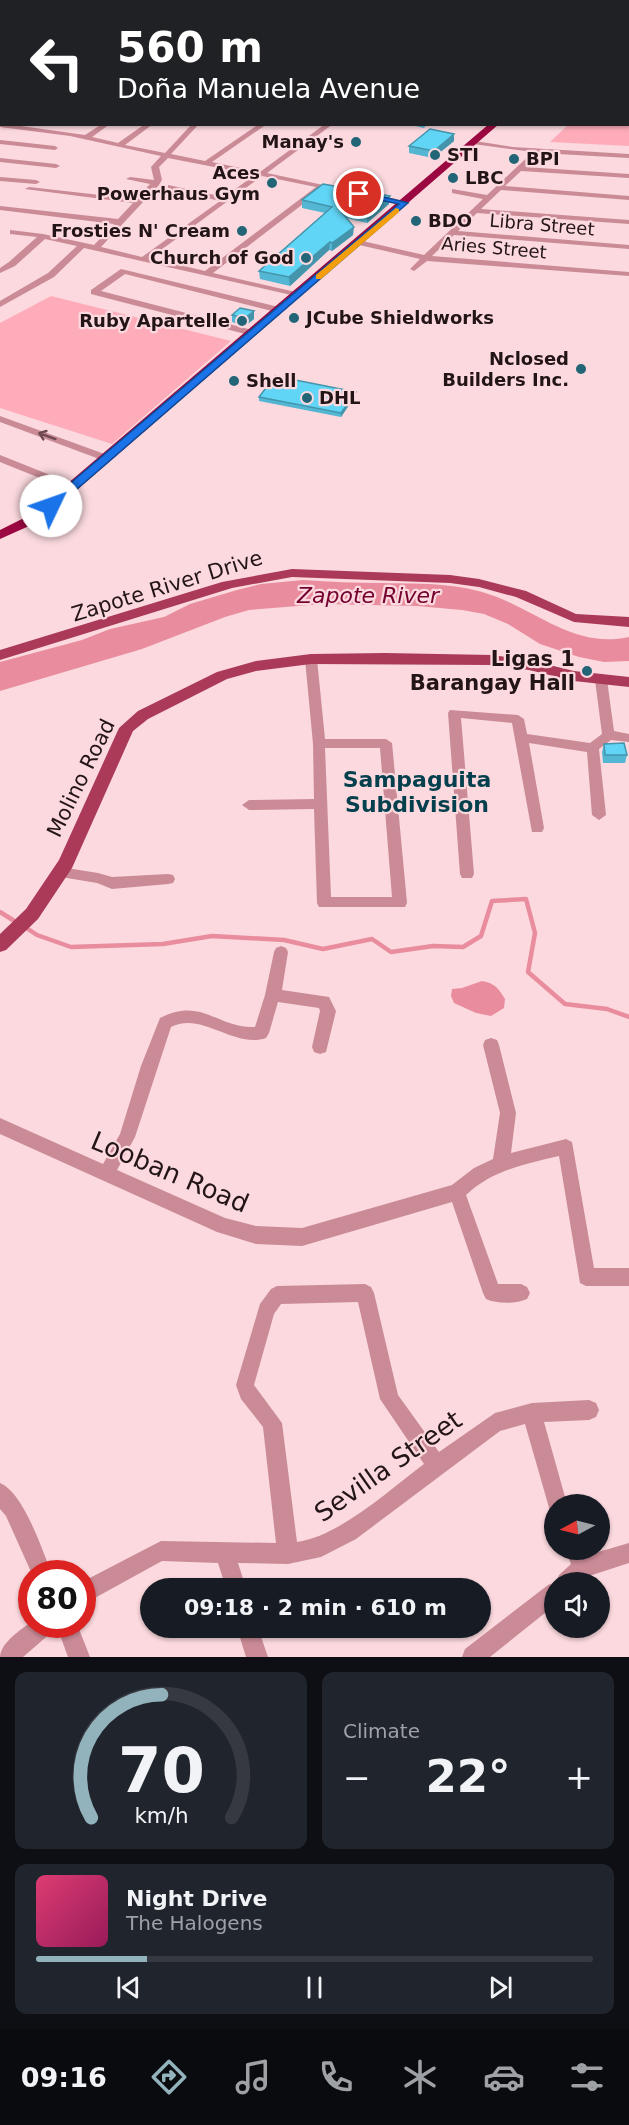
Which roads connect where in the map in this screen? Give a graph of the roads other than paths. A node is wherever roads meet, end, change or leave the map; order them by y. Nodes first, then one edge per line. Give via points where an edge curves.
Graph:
1 (19, 126) edge
2 (60, 126) edge
3 (103, 126) edge
4 (147, 126) edge
5 (194, 126) edge
6 (261, 126) edge
7 (327, 126) edge
8 (493, 126) edge
9 (52, 131) junction
10 (86, 138) junction
11 (0, 142) edge
12 (475, 143) junction
13 (119, 146) junction
14 (538, 151) junction
15 (166, 154) junction
16 (629, 156) edge
17 (0, 160) edge
18 (206, 163) junction
19 (39, 164) junction
20 (56, 166) dead end
21 (522, 169) junction
22 (261, 174) junction
23 (629, 176) edge
24 (0, 179) edge
25 (130, 179) dead end
26 (156, 183) junction
27 (321, 186) junction
28 (171, 188) dead end
29 (500, 188) junction
30 (343, 190) edge
31 (455, 191) dead end
32 (365, 195) edge
33 (490, 198) junction
34 (629, 198) edge
35 (227, 200) junction
36 (139, 202) junction
37 (405, 203) junction
38 (0, 208) edge
39 (477, 210) junction
40 (120, 222) junction
41 (629, 222) edge
42 (13, 232) dead end
43 (452, 233) junction
44 (43, 236) junction
45 (358, 242) junction
46 (83, 245) junction
47 (629, 247) edge
48 (96, 248) junction
49 (425, 258) junction
50 (144, 259) junction
51 (0, 262) edge
52 (12, 264) junction
53 (414, 269) dead end
54 (0, 271) edge
55 (208, 273) junction
56 (629, 274) edge
57 (297, 295) junction
58 (0, 304) edge
59 (280, 309) junction
60 (253, 333) junction
61 (0, 419) edge
62 (0, 458) edge
63 (106, 458) junction
64 (71, 487) junction
65 (0, 535) edge
66 (629, 622) edge
67 (0, 655) edge
68 (311, 659) junction
69 (600, 680) junction
70 (629, 681) edge
71 (608, 735) junction
72 (522, 738) junction
73 (629, 738) edge
74 (319, 744) junction
75 (593, 748) junction
76 (321, 804) junction
77 (249, 805) dead end
78 (599, 815) dead end
79 (537, 828) dead end
80 (60, 872) junction
81 (467, 873) dead end
82 (168, 879) dead end
83 (0, 945) edge
84 (281, 952) dead end
85 (273, 995) junction
86 (491, 1045) dead end
87 (320, 1047) dead end
88 (0, 1126) edge
89 (501, 1162) junction
90 (106, 1174) junction
91 (457, 1192) junction
92 (629, 1277) edge
93 (521, 1293) dead end
94 (589, 1410) dead end
95 (532, 1413) junction
96 (438, 1467) junction
97 (0, 1493) edge
98 (554, 1494) edge
99 (225, 1553) junction
100 (629, 1553) edge
101 (288, 1554) junction
102 (610, 1555) edge
103 (36, 1560) edge
104 (233, 1578) edge
105 (96, 1585) edge
106 (544, 1601) edge
107 (28, 1638) edge
108 (72, 1638) edge
109 (251, 1638) edge
110 (9, 1657) edge
111 (79, 1657) edge
112 (257, 1657) edge
113 (472, 1657) edge

1 - 9 street
2 - 9 street
3 - 10 street
4 - 13 street
5 - 15 street
6 - 18 street
7 - 22 street
8 - 12 highway
9 - 10 street
10 - 13 street
11 - 19 street via 55,148
12 - 14 street
12 - 37 highway
13 - 15 street
14 - 16 street
14 - 21 street
15 - 18 street
15 - 26 street via 155,167
17 - 19 street
18 - 22 street
19 - 20 street
21 - 23 street
21 - 29 street
22 - 27 street
22 - 35 street
24 - 36 street via 36,182 29,189
25 - 26 street
26 - 36 street
27 - 30 street
27 - 55 street
28 - 35 street
29 - 33 street
29 - 34 street
31 - 33 street
32 - 37 street
33 - 39 street
35 - 50 street
36 - 40 street
37 - 45 highway
38 - 40 street
39 - 41 street
39 - 43 street
40 - 48 street
42 - 44 street
43 - 47 street, Libra Street
43 - 49 street
44 - 46 street
44 - 52 street
45 - 49 street, Aries Street
45 - 57 highway
46 - 48 street
46 - 58 street via 51,275
48 - 50 street
49 - 53 street
49 - 56 street, Aries Street
50 - 55 street
51 - 52 street
52 - 54 street
55 - 57 street
57 - 59 highway
59 - 60 highway
59 - 60 street via 124,271 94,292
60 - 63 highway
63 -> 61 street
62 - 64 street
63 - 64 highway
64 - 65 highway via 33,519
66 - 67 main road, Zapote River Drive via 574,618 520,594 478,583 280,574 198,594
68 - 69 main road, Molino Road via 492,660
68 - 74 street
68 - 80 main road, Molino Road via 231,671 133,721 122,735 95,802
69 - 70 main road, Molino Road
69 - 71 street
71 - 73 street
71 - 75 street
72 - 75 street
72 - 79 street
72 - 81 street via 518,719 454,713
74 - 76 street
74 - 76 street via 386,743 400,903 324,903
75 - 78 street
76 - 77 street
80 - 82 street via 112,883
80 - 83 main road, Molino Road via 32,914
84 - 85 street
85 - 87 street via 324,1002 328,1011
85 - 90 street via 265,1027 258,1034 199,1019 177,1017 165,1023 127,1137
86 - 89 street via 508,1113
88 - 90 street, Looban Road
89 - 91 street, Looban Road
89 - 92 street, Looban Road via 566,1147 586,1277
90 - 91 street, Looban Road via 222,1227 256,1235 302,1237
91 - 93 street via 492,1293
94 - 95 street, Sevilla Street
95 - 96 street, Sevilla Street via 495,1423
95 - 98 street
96 - 101 street, Sevilla Street via 349,1532 314,1550
96 - 101 street via 390,1399 365,1293 277,1295 266,1310 245,1385 272,1423
97 - 103 street via 13,1509
99 - 101 street, Sevilla Street
99 - 104 street
99 - 105 street, Sevilla Street via 160,1551
100 - 102 street
106 - 113 street
107 - 110 street
108 - 111 street
109 - 112 street

